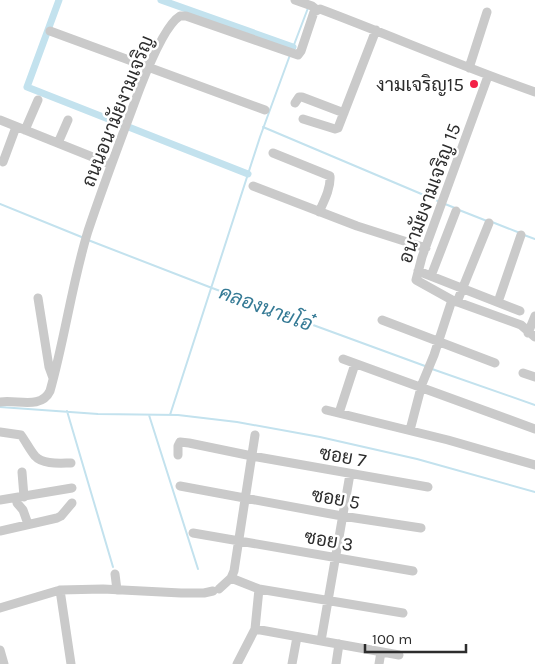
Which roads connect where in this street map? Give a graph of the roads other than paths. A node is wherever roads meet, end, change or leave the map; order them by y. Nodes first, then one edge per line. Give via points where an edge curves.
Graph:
1 (295, 0) edge
2 (315, 0) edge
3 (317, 10) junction
4 (487, 12) dead end
5 (376, 30) junction
6 (50, 31) dead end
7 (469, 68) junction
8 (148, 69) junction
9 (488, 76) junction
10 (535, 92) edge
11 (38, 100) dead end
12 (295, 103) dead end
13 (265, 110) dead end
14 (344, 113) junction
15 (303, 119) dead end
16 (0, 120) edge
17 (68, 120) dead end
18 (20, 128) junction
19 (58, 144) junction
20 (273, 153) dead end
21 (2, 162) dead end
22 (110, 164) junction
23 (253, 186) dead end
24 (456, 210) dead end
25 (320, 212) junction
26 (489, 223) dead end
27 (521, 235) dead end
28 (426, 248) junction
29 (418, 271) junction
30 (431, 276) junction
31 (463, 288) junction
32 (38, 298) dead end
33 (454, 301) junction
34 (498, 302) junction
35 (520, 311) dead end
36 (535, 316) edge
37 (382, 320) dead end
38 (532, 335) edge
39 (44, 337) junction
40 (438, 341) junction
41 (61, 343) junction
42 (342, 359) dead end
43 (495, 363) dead end
44 (355, 364) junction
45 (523, 373) dead end
46 (53, 378) junction
47 (535, 378) edge
48 (421, 388) junction
49 (0, 402) edge
50 (326, 410) dead end
51 (339, 413) junction
52 (410, 430) junction
53 (535, 430) edge
54 (0, 432) edge
55 (255, 435) dead end
56 (178, 455) dead end
57 (252, 456) junction
58 (71, 463) dead end
59 (535, 465) edge
60 (22, 472) dead end
61 (350, 474) junction
62 (180, 486) dead end
63 (428, 487) dead end
64 (72, 488) dead end
65 (246, 498) junction
66 (0, 500) edge
67 (21, 500) junction
68 (72, 503) dead end
69 (342, 516) junction
70 (28, 524) junction
71 (421, 528) dead end
72 (0, 531) edge
73 (193, 533) dead end
74 (240, 540) junction
75 (335, 557) junction
76 (414, 571) dead end
77 (115, 574) dead end
78 (231, 578) junction
79 (259, 589) junction
80 (60, 590) junction
81 (117, 590) junction
82 (327, 600) junction
83 (0, 608) edge
84 (403, 613) dead end
85 (255, 629) junction
86 (297, 637) junction
87 (320, 641) junction
88 (339, 644) junction
89 (0, 650) edge
90 (381, 652) junction
91 (399, 655) dead end
92 (4, 664) edge
93 (71, 664) edge
94 (237, 664) edge
95 (292, 664) edge
96 (336, 664) edge
97 (379, 664) edge

1 - 3 street
2 - 3 street
3 - 5 street
3 - 8 street, ถนนอนามัยงามเจริญ via 298,55 180,16 171,24
4 - 7 street
5 - 7 street
5 - 14 street
6 - 8 street
7 - 9 street
8 - 13 street
8 - 22 street, ถนนอนามัยงามเจริญ
9 - 10 street
9 - 28 street, อนามัยงามเจริญ 15
11 - 18 street
12 - 14 street via 302,97
14 - 15 street via 336,129
16 - 18 street
17 - 19 street
18 - 19 street
18 - 21 street
19 - 22 street
20 - 25 street via 330,176
22 - 41 street, ถนนอนามัยงามเจริญ via 88,232
23 - 25 street
24 - 30 street
25 - 28 street
26 - 31 street
27 - 34 street
28 - 29 street, อนามัยงามเจริญ 15
29 - 30 street
29 - 33 street, อนามัยงามเจริญ 15 via 418,283
30 - 31 street
31 - 33 street
31 - 34 street
32 - 39 street
33 - 38 street, อนามัยงามเจริญ 15 via 521,325
33 - 40 street
34 - 35 street
36 - 38 street
37 - 40 street
39 - 41 street
39 - 46 street
40 - 43 street
40 - 48 street
41 - 46 street, ถนนอนามัยงามเจริญ
42 - 44 street
44 - 48 street
44 - 51 street
45 - 47 street
46 - 49 street, ถนนอนามัยงามเจริญ via 47,396 42,400
48 - 52 street
48 - 53 street
50 - 51 street
51 - 52 street
52 - 59 street
54 - 58 street via 21,435 41,460
55 - 57 street
56 - 57 street, ซอย 7 via 180,442
57 - 61 street, ซอย 7
57 - 65 street
60 - 67 street
61 - 63 street, ซอย 7
61 - 69 street
62 - 65 street, ซอย 5
64 - 67 street
65 - 69 street, ซอย 5
65 - 74 street
66 - 67 street
67 - 70 street
68 - 70 street via 62,516
69 - 71 street, ซอย 5
69 - 75 street
70 - 72 street
73 - 74 street, ซอย 3
74 - 75 street, ซอย 3
74 - 78 street
75 - 76 street, ซอย 3
75 - 82 street
77 - 81 street
78 - 79 street
78 - 81 street via 216,590 204,593
79 - 82 street
79 - 85 street
80 - 81 street
80 - 83 street
80 - 93 street
82 - 84 street
82 - 87 street
85 - 86 street
85 - 94 street
86 - 87 street
86 - 95 street
87 - 88 street
88 - 90 street
88 - 96 street
89 - 92 street
90 - 91 street
90 - 97 street

